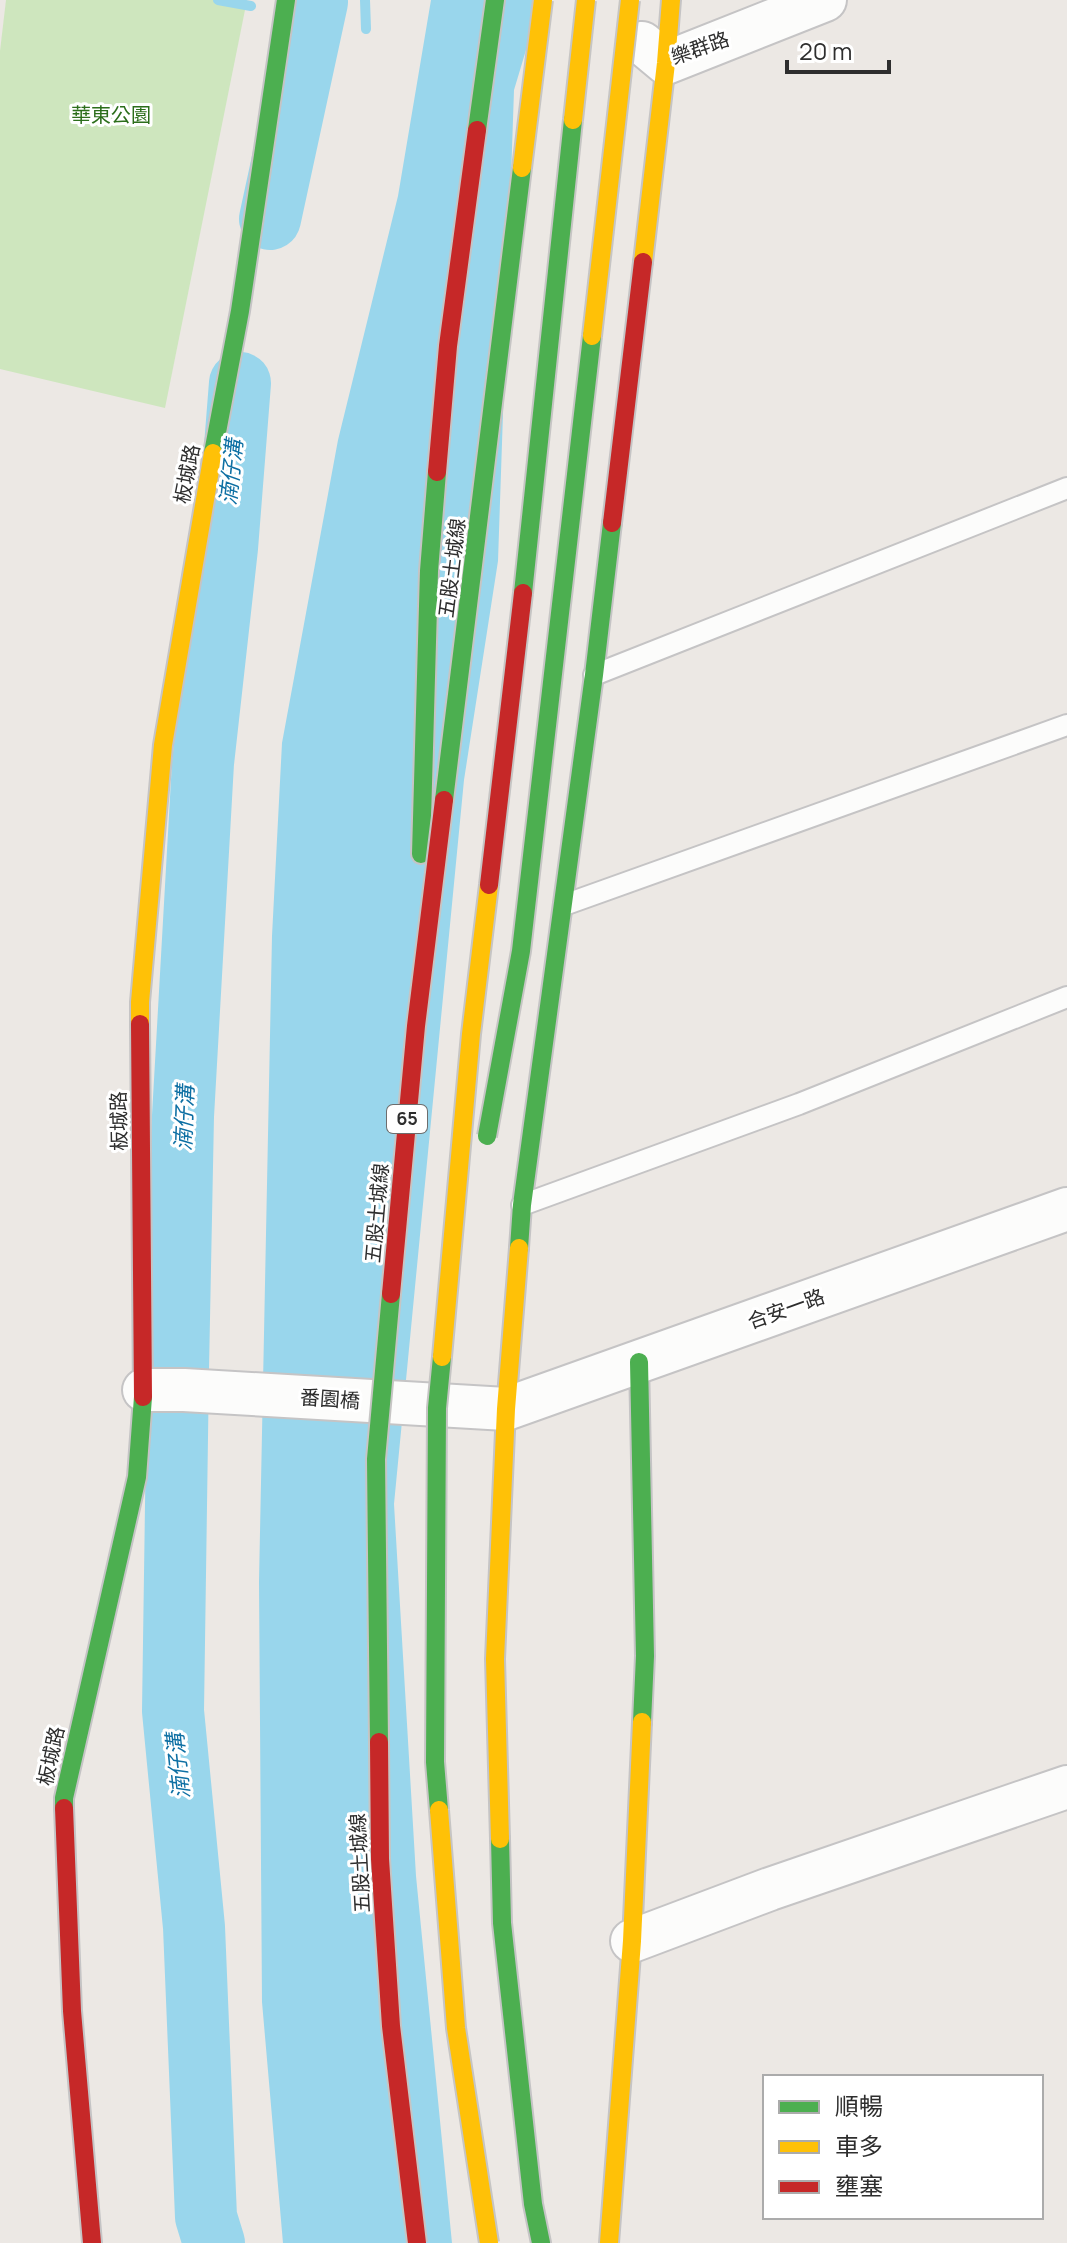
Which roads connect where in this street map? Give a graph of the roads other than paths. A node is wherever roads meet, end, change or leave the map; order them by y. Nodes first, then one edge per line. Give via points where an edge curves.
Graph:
1 (286, 0) edge
2 (495, 0) edge
3 (543, 0) edge
4 (588, 0) edge
5 (630, 0) edge
6 (671, 0) edge
7 (825, 0) edge
8 (666, 63) junction
9 (1067, 488) edge
10 (594, 675) junction
11 (1067, 725) edge
12 (564, 905) junction
13 (1067, 997) edge
14 (416, 1026) junction
15 (485, 1149) dead end
16 (522, 1205) junction
17 (1067, 1209) edge
18 (474, 1210) dead end
19 (639, 1362) junction
20 (144, 1390) junction
21 (447, 1408) junction
22 (506, 1409) junction
23 (1067, 1787) edge
24 (632, 1941) junction
25 (92, 2243) edge
26 (417, 2243) edge
27 (489, 2243) edge
28 (541, 2243) edge
29 (609, 2243) edge

1 - 20 main road, 板城路 via 240,311 163,745 140,1002
2 - 14 main road, bridge via 448,346 429,571
3 - 14 main road, 五股土城線 / 65, bridge
4 - 8 street, 樂群路
4 - 21 main road, bridge via 471,1034
5 - 15 main road, bridge via 523,935
6 - 8 main road
7 - 8 street, 樂群路
8 - 10 main road
9 - 10 lane
10 - 12 main road
11 - 12 lane
12 - 16 main road
13 - 16 lane via 799,1104
14 - 26 main road, 五股土城線 / 65, bridge via 376,1475 380,1859 391,2026
16 - 22 main road
17 - 19 street, 合安一路
18 - 21 main road, bridge
19 - 22 street, 合安一路
19 - 24 main road via 645,1656
20 - 21 street, 番園橋, bridge
20 - 25 main road, 板城路 via 137,1477 64,1798 72,2011
21 - 22 street, 番園橋
21 - 27 main road, bridge via 435,1762 456,2028
22 - 28 main road via 495,1659 502,1923
23 - 24 street
24 - 29 main road

